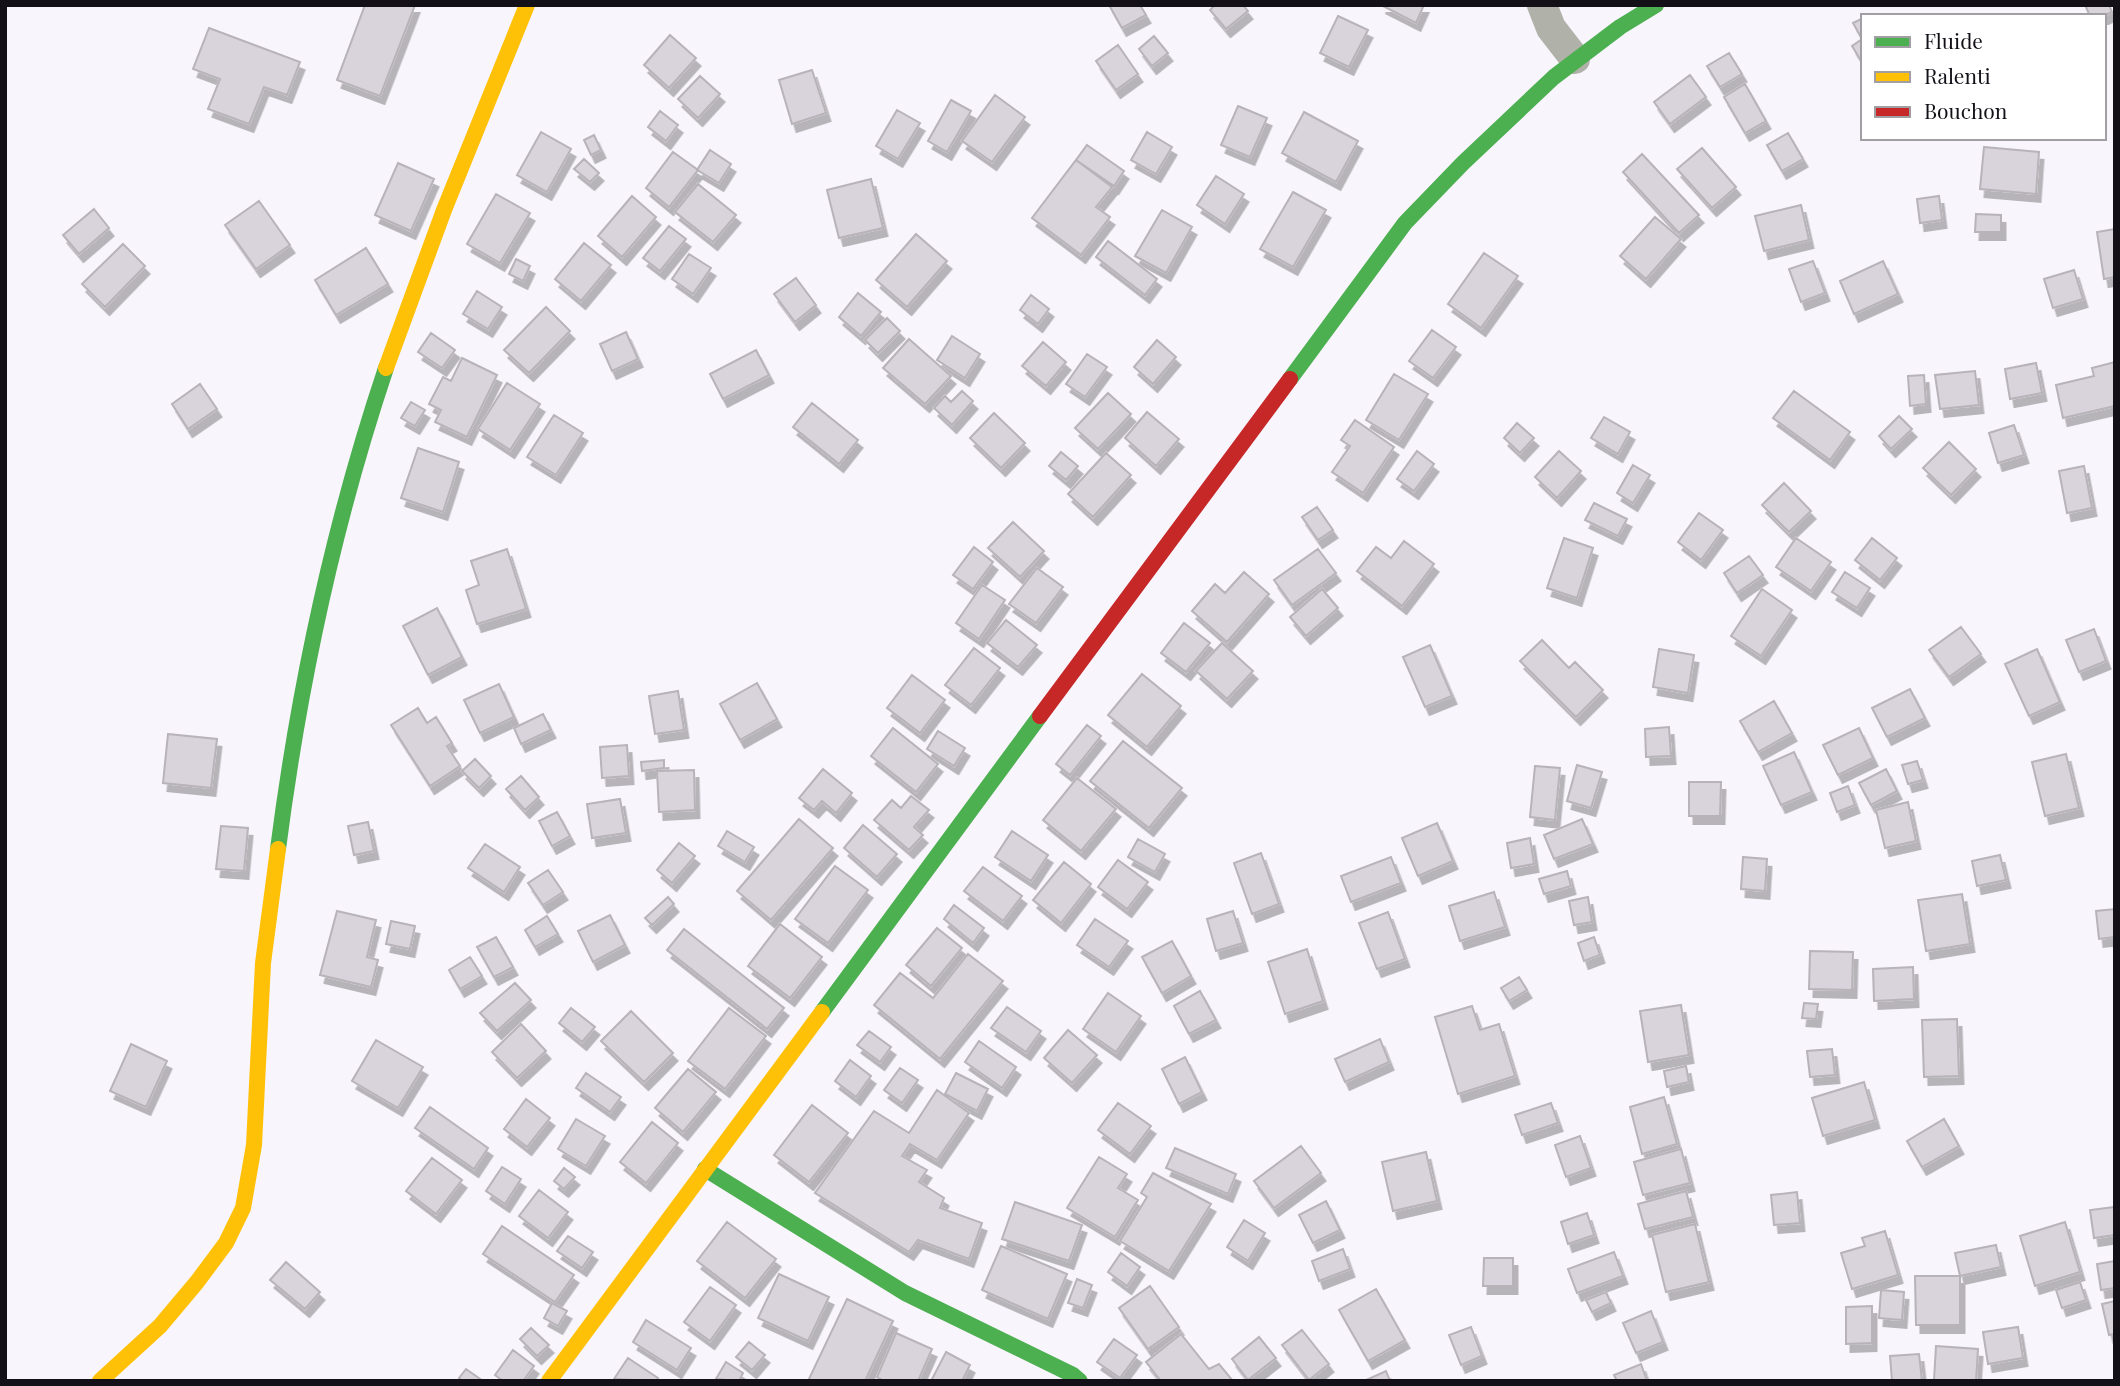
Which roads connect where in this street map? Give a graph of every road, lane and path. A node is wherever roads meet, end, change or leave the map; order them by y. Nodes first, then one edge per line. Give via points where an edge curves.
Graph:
1 (527, 5) edge
2 (1542, 5) edge
3 (1656, 5) edge
4 (1575, 59) junction
5 (705, 1169) junction
6 (100, 1381) edge
7 (549, 1381) edge
8 (1080, 1381) edge

1 - 6 main road via 404,315 369,419 330,568 283,811 263,963 254,1145 243,1208 226,1243 197,1282 160,1326
2 - 4 street via 1550,28
3 - 4 main road
4 - 5 main road via 1490,134 1405,223
5 - 7 main road
5 - 8 main road via 905,1293

